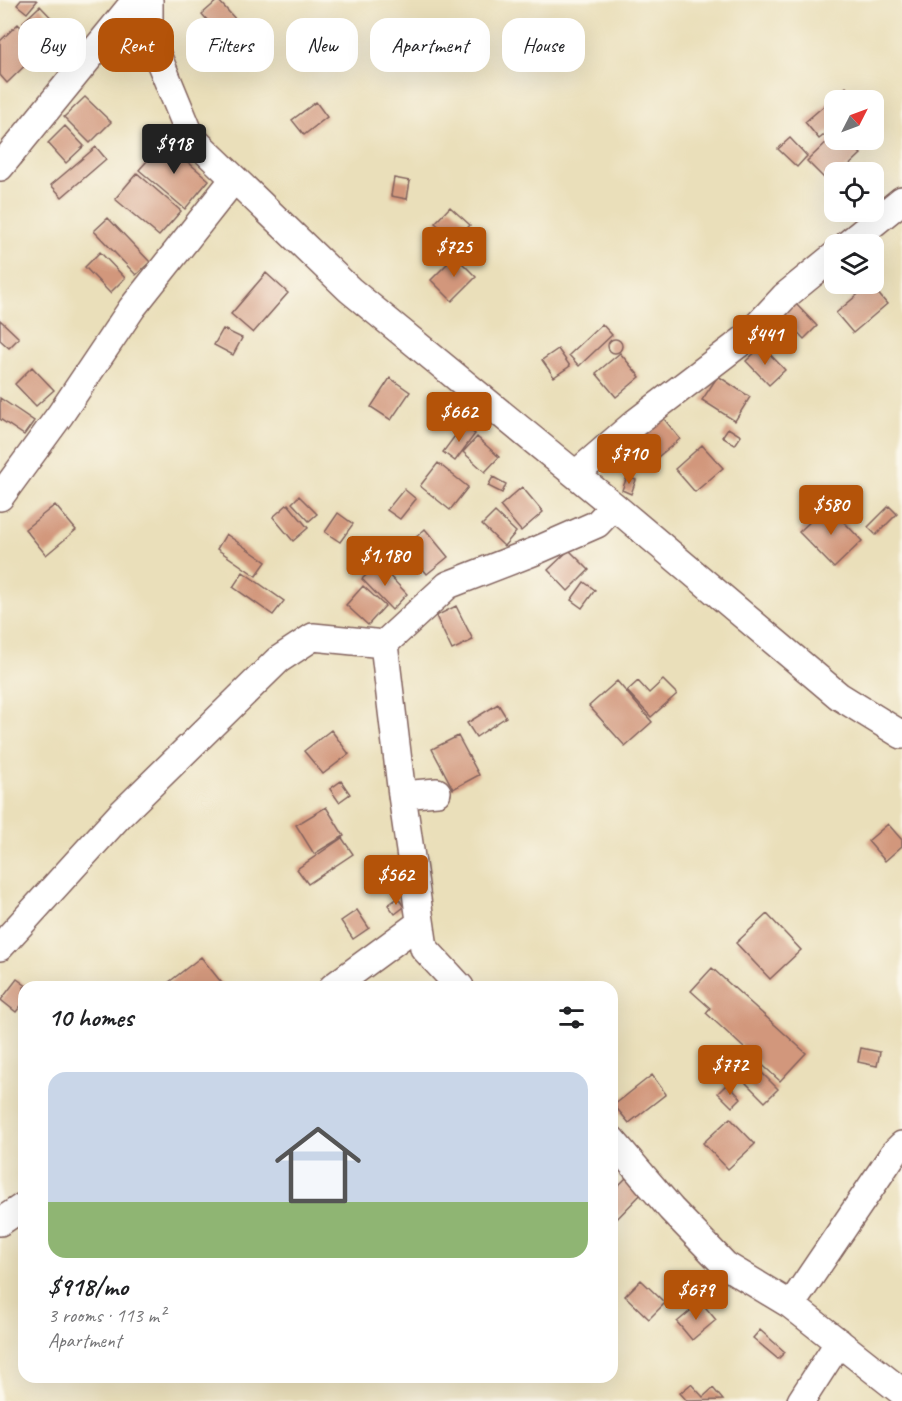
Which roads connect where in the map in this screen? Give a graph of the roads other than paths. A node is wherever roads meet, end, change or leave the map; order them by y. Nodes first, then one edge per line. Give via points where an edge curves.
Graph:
1 (136, 0) edge
2 (148, 0) edge
3 (0, 167) edge
4 (234, 179) junction
5 (902, 200) edge
6 (860, 234) edge
7 (824, 264) edge
8 (576, 474) junction
9 (0, 497) edge
10 (614, 506) junction
11 (384, 644) junction
12 (902, 735) edge
13 (437, 792) dead end
14 (402, 795) junction
15 (420, 923) junction
16 (0, 947) edge
17 (341, 981) edge
18 (454, 981) edge
19 (902, 1144) edge
20 (618, 1147) edge
21 (18, 1210) edge
22 (0, 1222) edge
23 (791, 1305) junction
24 (838, 1342) junction
25 (902, 1392) edge
26 (801, 1401) edge

1 - 3 street
2 - 4 street via 149,35 191,137
4 - 8 street via 350,290
4 - 9 street via 132,308
5 - 6 street
7 - 8 street via 785,297 745,339 635,423
8 - 10 street
10 - 11 street via 597,524 448,585
10 - 12 street via 839,696
11 - 14 street
11 - 16 street via 313,637 278,660 120,815
13 - 14 street
14 - 15 street
15 - 17 street
15 - 18 street via 424,948
19 - 23 street
20 - 23 street via 725,1265
21 - 22 street
23 - 24 street
24 - 25 street
24 - 26 street

